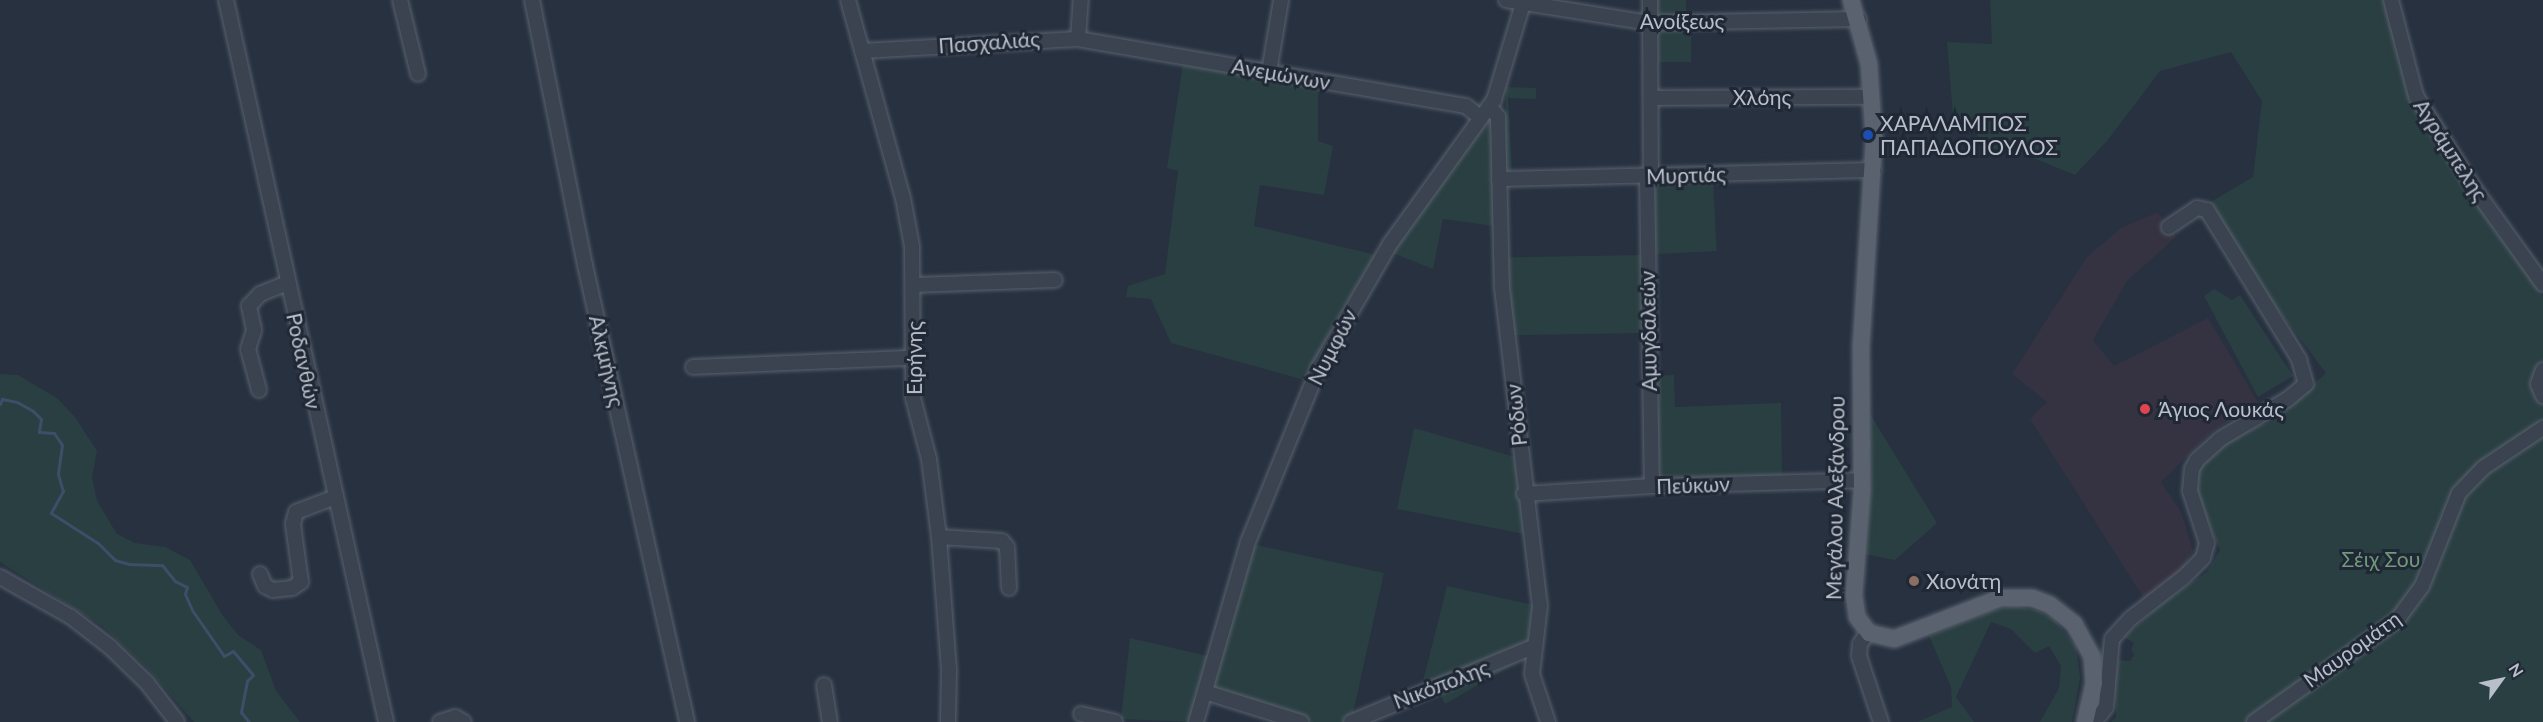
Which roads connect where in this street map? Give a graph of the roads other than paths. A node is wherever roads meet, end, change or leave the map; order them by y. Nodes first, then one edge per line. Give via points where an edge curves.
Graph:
1 (226, 0) edge
2 (400, 0) edge
3 (532, 0) edge
4 (848, 0) edge
5 (1081, 0) edge
6 (1281, 0) edge
7 (1506, 0) edge
8 (1650, 0) edge
9 (1851, 0) edge
10 (2391, 0) edge
11 (1523, 1) edge
12 (1859, 19) junction
13 (1650, 23) junction
14 (1078, 39) junction
15 (862, 51) junction
16 (1269, 72) junction
17 (418, 74) dead end
18 (1872, 97) junction
19 (1651, 98) junction
20 (1485, 112) junction
21 (1874, 170) junction
22 (1649, 176) junction
23 (1499, 179) junction
24 (2169, 228) dead end
25 (1055, 280) dead end
26 (287, 283) junction
27 (2543, 284) edge
28 (915, 285) junction
29 (912, 358) junction
30 (693, 367) dead end
31 (2543, 370) edge
32 (259, 390) dead end
33 (2543, 396) edge
34 (2543, 428) edge
35 (1862, 480) junction
36 (1652, 486) junction
37 (1524, 494) junction
38 (335, 497) junction
39 (939, 537) junction
40 (260, 574) dead end
41 (0, 577) edge
42 (1009, 588) dead end
43 (0, 590) edge
44 (1868, 632) junction
45 (1533, 647) junction
46 (824, 685) dead end
47 (1205, 692) junction
48 (1081, 714) dead end
49 (2086, 719) edge
50 (177, 722) edge
51 (386, 722) edge
52 (440, 722) edge
53 (464, 722) edge
54 (687, 722) edge
55 (830, 722) edge
56 (948, 722) edge
57 (1115, 722) edge
58 (1196, 722) edge
59 (1301, 722) edge
60 (1350, 722) edge
61 (1548, 722) edge
62 (1881, 722) edge
63 (2254, 722) edge

1 - 26 street, Ροδανθών
2 - 17 street
3 - 54 street, Αλκμήνης via 585,265
4 - 15 street, Ειρήνης
5 - 14 street
6 - 16 street
7 - 11 street, Ανοίξεως
8 - 13 street, Αμυγδαλεών
9 - 12 main road, Μεγάλου Αλεξάνδρου
10 - 27 street, Αγράμπελης via 2416,96
11 - 13 street, Ανοίξεως
11 - 20 street, Νυμφών
12 - 13 street, Ανοίξεως
12 - 18 main road, Μεγάλου Αλεξάνδρου
13 - 19 street, Αμυγδαλεών
14 - 15 street, Πασχαλιάς
14 - 16 street, Ανεμώνων
15 - 28 street, Ειρήνης via 903,198
16 - 20 street, Ανεμώνων
18 - 19 street, Χλόης
18 - 21 main road, Μεγάλου Αλεξάνδρου
19 - 22 street, Αμυγδαλεών
20 - 23 street, Ρόδων via 1498,117
20 - 47 street, Νυμφών via 1390,243 1323,358 1248,542
21 - 22 street, Μυρτιάς
21 - 35 main road, Μεγάλου Αλεξάνδρου via 1861,346
22 - 23 street, Μυρτιάς
22 - 36 street, Αμυγδαλεών
23 - 37 street, Ρόδων via 1501,272
24 - 49 street via 2197,208 2207,210 2299,359 2306,384 2289,399 2220,439 2197,460 2190,491 2207,543 2203,558 2112,639 2106,707 2096,717
25 - 28 street
26 - 32 street via 260,294 249,306 254,330 248,349
26 - 38 street, Ροδανθών
28 - 29 street, Ειρήνης
29 - 30 street
29 - 39 street, Ειρήνης via 914,405 929,459
31 - 33 street via 2538,384
34 - 63 street, Μαυρομάτη via 2483,468 2459,493 2422,586 2397,620
35 - 36 street, Πεύκων
35 - 44 main road, Μεγάλου Αλεξάνδρου via 1854,601 1857,617
36 - 37 street, Πεύκων
37 - 45 street, Ρόδων via 1540,606
38 - 40 street via 296,512 293,524 301,582 291,588 273,590 265,586
38 - 51 street, Ροδανθών
39 - 42 street via 1002,541 1007,547
39 - 56 street, Ειρήνης
41 - 43 street
41 - 50 street via 71,617 110,646 147,683
44 - 49 main road via 1885,638 1908,636 2000,598 2025,597 2045,602 2068,617 2090,648 2094,675
44 - 62 street via 1860,644 1859,656
45 - 60 street, Νικόπολης
45 - 61 street, Ρόδων via 1532,674
46 - 55 street
47 - 58 street, Νυμφών
47 - 59 street
48 - 57 street
52 - 53 street via 455,717

